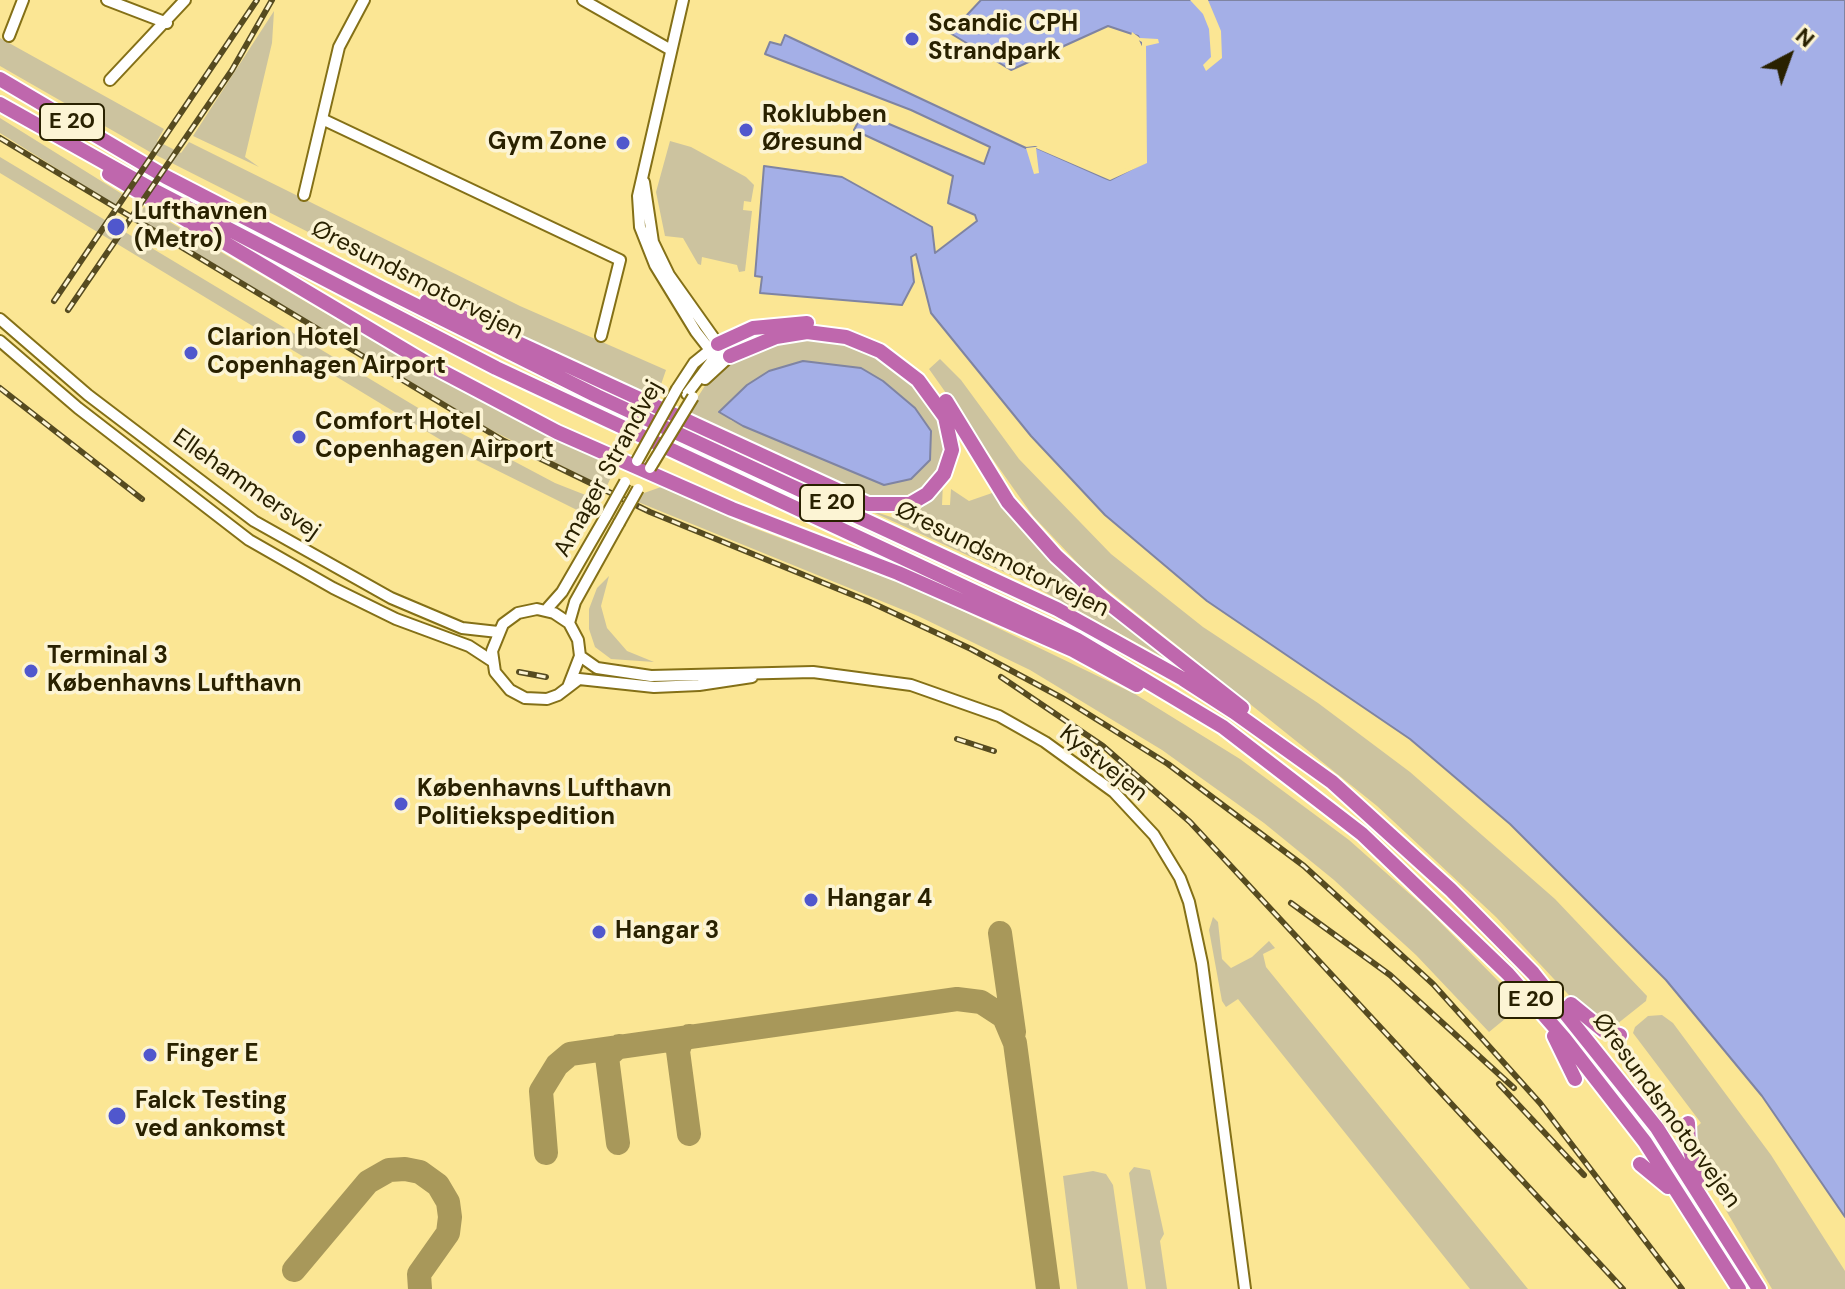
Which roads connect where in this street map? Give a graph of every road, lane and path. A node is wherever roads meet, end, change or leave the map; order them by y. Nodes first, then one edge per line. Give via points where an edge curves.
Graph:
1 (23, 0) edge
2 (107, 0) edge
3 (185, 0) edge
4 (364, 0) edge
5 (583, 0) edge
6 (683, 0) edge
7 (167, 23) junction
8 (9, 36) dead end
9 (671, 50) junction
10 (0, 79) edge
11 (110, 80) dead end
12 (0, 104) edge
13 (322, 119) junction
14 (49, 133) junction
15 (304, 195) dead end
16 (317, 253) junction
17 (0, 319) edge
18 (601, 336) dead end
19 (0, 341) edge
20 (719, 351) junction
21 (686, 393) junction
22 (642, 467) junction
23 (546, 610) junction
24 (569, 623) junction
25 (498, 632) junction
26 (580, 656) junction
27 (492, 661) junction
28 (758, 675) junction
29 (568, 687) junction
30 (1267, 760) junction
31 (1332, 782) junction
32 (1543, 985) junction
33 (1537, 1007) junction
34 (1620, 1035) dead end
35 (1575, 1079) dead end
36 (1688, 1123) dead end
37 (1640, 1164) dead end
38 (1699, 1189) junction
39 (1692, 1213) junction
40 (1245, 1289) edge
41 (1739, 1289) edge
42 (1759, 1289) edge

1 - 8 street
2 - 7 street
3 - 7 street
4 - 13 street via 339,47
5 - 9 street
6 - 9 street
7 - 11 street
9 - 20 street via 644,168 653,242
10 - 16 highway, Øresundsmotorvejen / E 20 via 166,177
12 - 14 highway, Øresundsmotorvejen / E 20
13 - 15 street
13 - 18 street via 620,260
14 - 22 highway via 149,201 430,365 557,432
14 - 30 highway, Øresundsmotorvejen / E 20 via 496,368 1076,639
16 - 20 highway via 868,504 910,504 944,474 952,450 945,417 918,380 880,351 846,337 807,332
16 - 31 highway, Øresundsmotorvejen / E 20 via 597,396 1057,609 1183,679
17 - 25 street, Ellehammersvej via 88,395 254,521 391,598 462,628
19 - 27 street, Ellehammersvej via 249,540 333,588 469,646
20 - 21 street, Amager Strandvej via 710,373
20 - 21 street, Amager Strandvej via 686,373
20 - 31 highway via 753,328 817,324 861,333 905,357 933,384 1008,502 1056,556
21 - 22 street, Amager Strandvej, bridge
21 - 22 street, Amager Strandvej, bridge via 668,436
22 - 23 street, Amager Strandvej, bridge via 625,482 562,592
22 - 24 street, Amager Strandvej, bridge via 638,489 575,602
22 - 30 highway via 1073,650
23 - 24 street
23 - 25 street via 518,613
24 - 26 street
25 - 27 street
26 - 28 street, Kystvejen via 597,668 634,675
26 - 29 street
27 - 29 street via 501,682 525,698 547,699
28 - 29 street, Kystvejen via 678,686 579,679
28 - 40 street, Kystvejen via 845,674 952,696 1056,749 1114,792 1154,835 1180,878 1196,928
30 - 33 highway, Øresundsmotorvejen / E 20 via 1413,880
31 - 32 highway, Øresundsmotorvejen / E 20 via 1461,899
32 - 34 highway via 1563,996 1586,1020
32 - 38 highway, Øresundsmotorvejen / E 20 via 1614,1070
33 - 35 highway
33 - 39 highway, Øresundsmotorvejen / E 20 via 1613,1100
36 - 38 highway
37 - 39 highway
38 - 42 highway, Øresundsmotorvejen / E 20
39 - 41 highway, Øresundsmotorvejen / E 20

